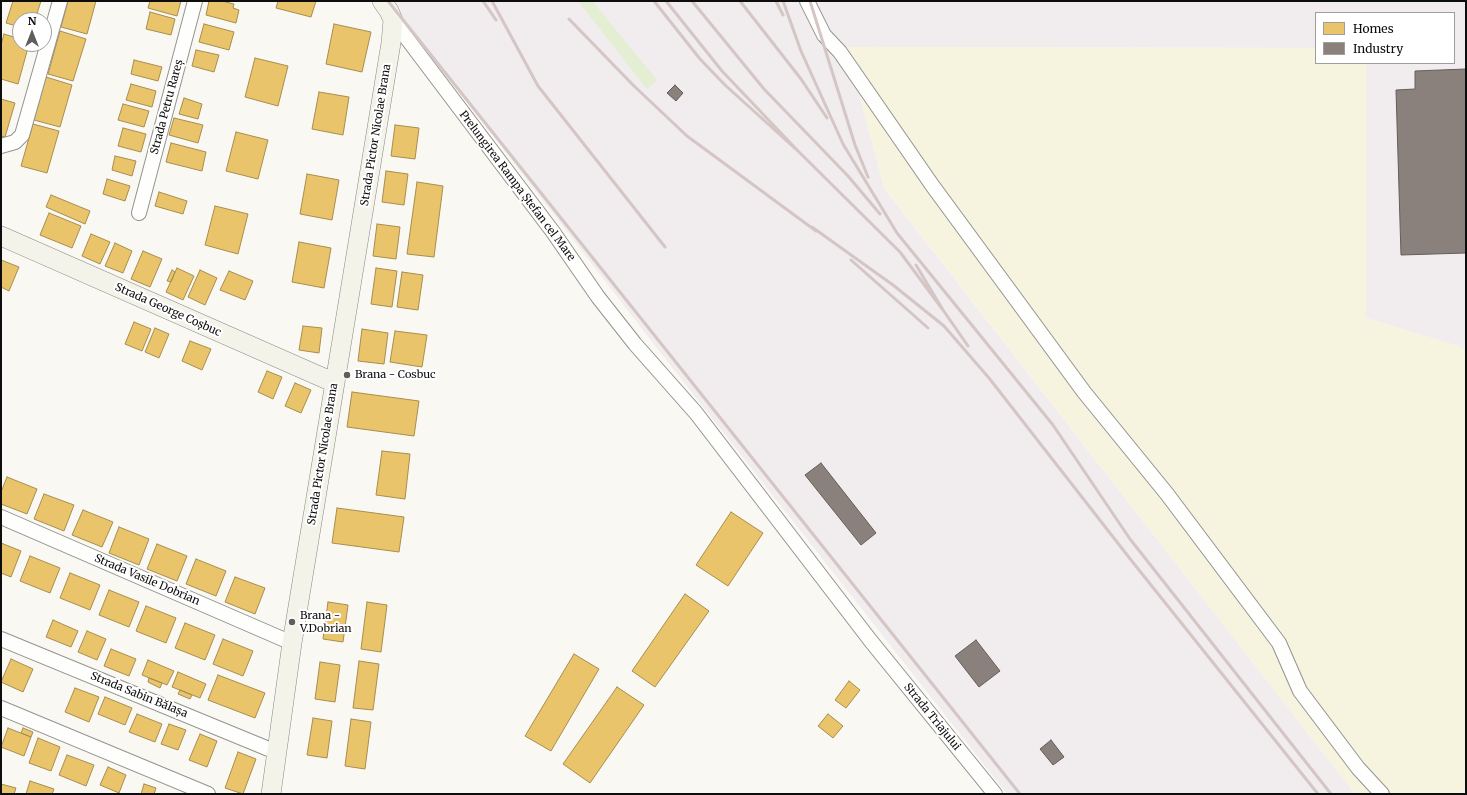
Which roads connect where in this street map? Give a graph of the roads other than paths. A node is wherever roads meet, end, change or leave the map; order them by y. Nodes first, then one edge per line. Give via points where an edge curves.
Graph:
1 (60, 1) edge
2 (195, 1) edge
3 (382, 1) edge
4 (807, 1) edge
5 (393, 20) junction
6 (1, 146) edge
7 (139, 213) dead end
8 (1, 236) edge
9 (335, 383) junction
10 (1, 517) edge
11 (1, 638) edge
12 (870, 640) joint
13 (292, 643) junction
14 (1, 708) edge
15 (276, 752) junction
16 (208, 794) edge
17 (271, 794) edge
18 (995, 794) edge
19 (1382, 794) edge

1 - 6 street via 22,135 15,142
2 - 7 street, Strada Petru Rareș
3 - 5 street, Prelungirea Rampa Ștefan cel Mare
4 - 19 street via 824,35 840,52 932,186 1084,392 1167,494 1279,643 1300,691 1358,768
5 - 9 street, Strada Pictor Nicolae Brana
5 - 12 street, Prelungirea Rampa Ștefan cel Mare via 553,232 598,297 696,413
8 - 9 street, Strada George Coșbuc
9 - 13 street, Strada Pictor Nicolae Brana
10 - 13 street, Strada Vasile Dobrian
11 - 15 street, Strada Sabin Bălașa
12 - 18 street, Strada Triajului
13 - 15 street, Strada Pictor Nicolae Brana
14 - 16 street
15 - 17 street, Strada Pictor Nicolae Brana

